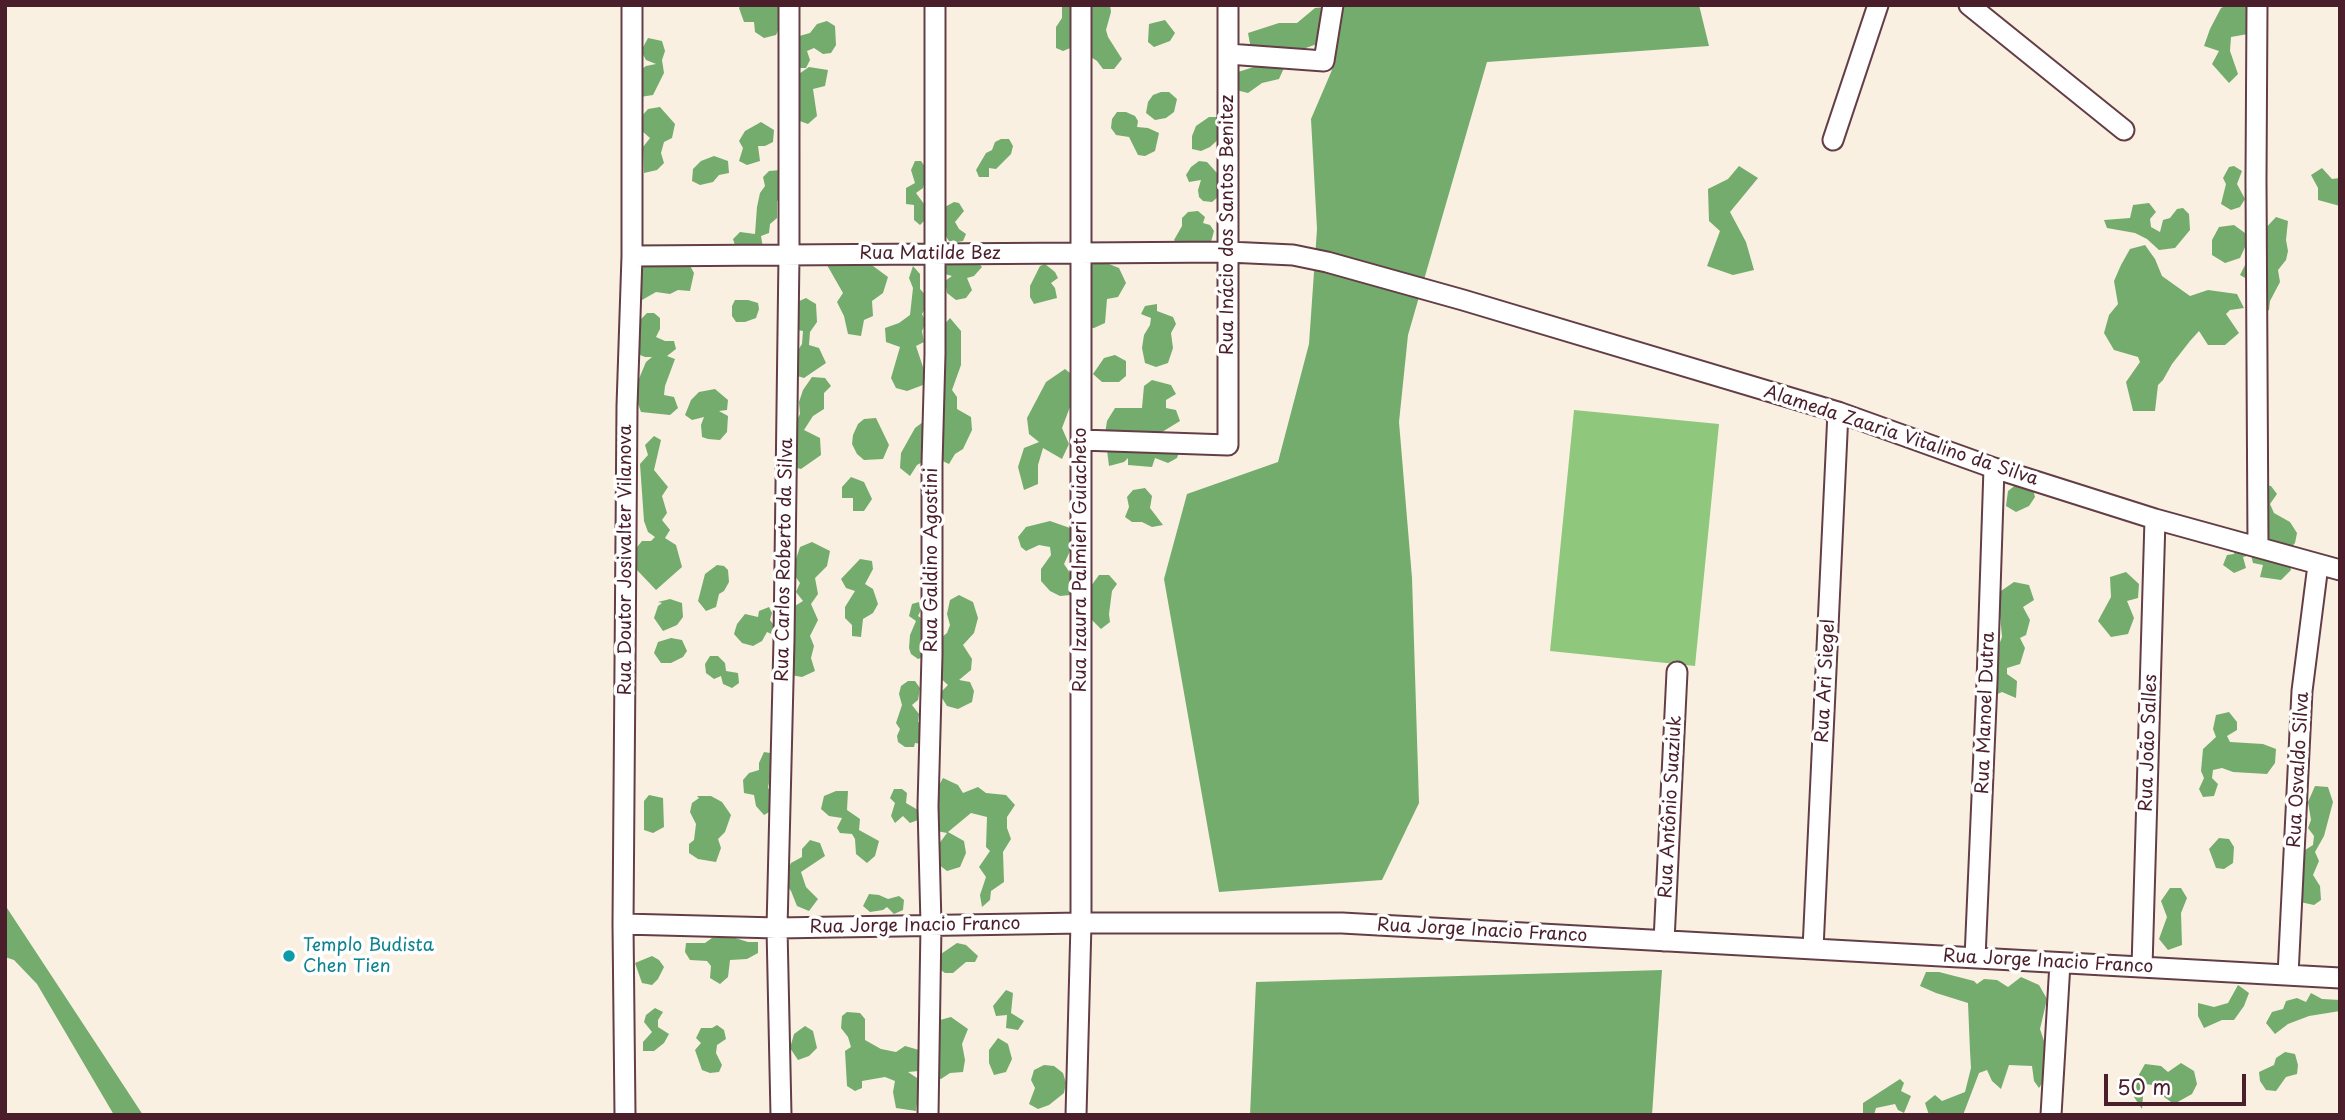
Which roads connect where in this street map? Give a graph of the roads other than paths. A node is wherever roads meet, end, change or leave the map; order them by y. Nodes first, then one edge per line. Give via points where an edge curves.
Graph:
1 (632, 5) edge
2 (789, 5) edge
3 (935, 5) edge
4 (1082, 5) edge
5 (1228, 5) edge
6 (1333, 5) edge
7 (1878, 5) edge
8 (1969, 5) edge
9 (2257, 5) edge
10 (1228, 54) junction
11 (2124, 130) dead end
12 (1833, 140) dead end
13 (1228, 252) junction
14 (1082, 253) junction
15 (789, 254) junction
16 (935, 254) junction
17 (632, 256) junction
18 (1838, 412) junction
19 (1081, 440) junction
20 (1994, 468) junction
21 (2155, 519) junction
22 (2258, 547) junction
23 (2318, 565) junction
24 (2340, 570) edge
25 (1677, 672) dead end
26 (1081, 923) junction
27 (624, 924) junction
28 (931, 925) junction
29 (777, 928) junction
30 (1664, 941) junction
31 (1813, 949) junction
32 (1975, 958) junction
33 (2060, 962) junction
34 (2142, 967) junction
35 (2288, 975) junction
36 (2340, 978) edge
37 (625, 1115) edge
38 (782, 1115) edge
39 (928, 1115) edge
40 (1076, 1115) edge
41 (2050, 1115) edge

1 - 17 street, Rua Doutor Josivalter Vilanova
2 - 15 street, Rua Carlos Roberto da Silva
3 - 16 street, Rua Galdino Agostini
4 - 14 street, Rua Izaura Palmieri Guiacheto
5 - 10 street, Rua Inácio dos Santos Benitez
6 - 10 street via 1324,61
7 - 12 street
8 - 11 street
9 - 22 street
10 - 13 street, Rua Inácio dos Santos Benitez
13 - 14 street, Rua Matilde Bez
13 - 18 street, Alameda Zaaria Vitalino da Silva via 1293,255 1326,262
13 - 19 street, Rua Inácio dos Santos Benitez via 1228,445
14 - 16 street, Rua Matilde Bez
14 - 19 street, Rua Izaura Palmieri Guiacheto
15 - 16 street, Rua Matilde Bez
15 - 17 street, Rua Matilde Bez
15 - 29 street, Rua Carlos Roberto da Silva
16 - 28 street, Rua Galdino Agostini via 928,806
17 - 27 street, Rua Doutor Josivalter Vilanova
18 - 20 street, Alameda Zaaria Vitalino da Silva
18 - 31 street, Rua Ari Siegel
19 - 26 street, Rua Izaura Palmieri Guiacheto
20 - 21 street, Alameda Zaaria Vitalino da Silva
20 - 32 street, Rua Manoel Dutra
21 - 22 street, Alameda Zaaria Vitalino da Silva
21 - 34 street, Rua João Salles
22 - 23 street, Alameda Zaaria Vitalino da Silva
23 - 24 street, Alameda Zaaria Vitalino da Silva
23 - 35 street, Rua Osvaldo Silva via 2302,691
25 - 30 street, Rua Antônio Suaziuk
26 - 28 street, Rua Jorge Inacio Franco
26 - 30 street, Rua Jorge Inacio Franco via 1342,923
26 - 40 street, Rua Izaura Palmieri Guiacheto
27 - 29 street, Rua Jorge Inacio Franco
27 - 37 street, Rua Doutor Josivalter Vilanova
28 - 29 street, Rua Jorge Inacio Franco
28 - 39 street, Rua Galdino Agostini
29 - 38 street, Rua Carlos Roberto da Silva
30 - 31 street, Rua Jorge Inacio Franco
31 - 32 street, Rua Jorge Inacio Franco
32 - 33 street, Rua Jorge Inacio Franco
33 - 34 street, Rua Jorge Inacio Franco
33 - 41 street
34 - 35 street, Rua Jorge Inacio Franco
35 - 36 street, Rua Jorge Inacio Franco

